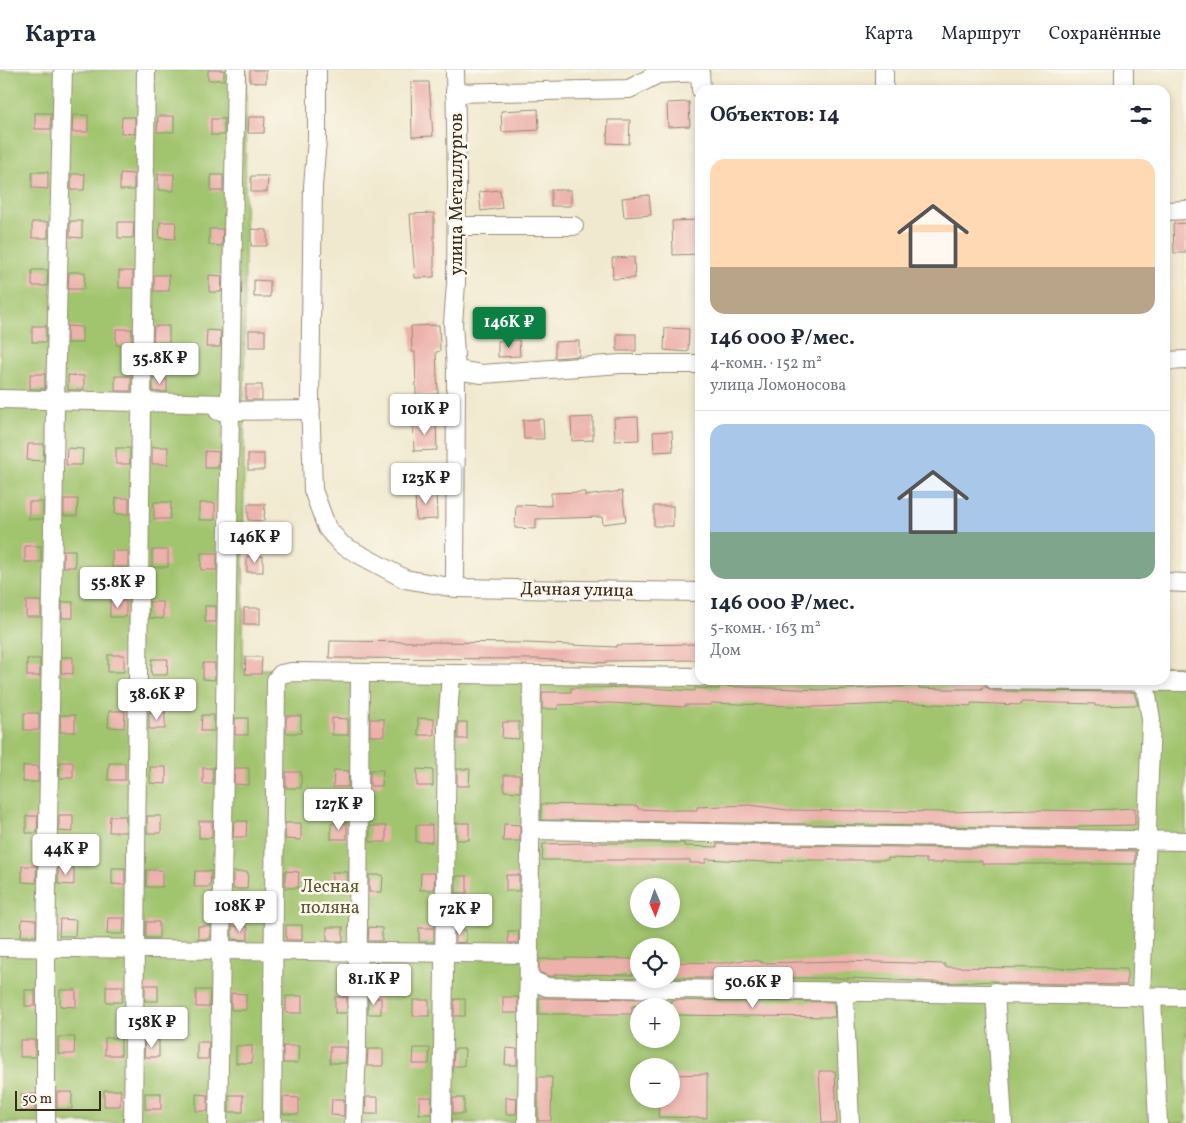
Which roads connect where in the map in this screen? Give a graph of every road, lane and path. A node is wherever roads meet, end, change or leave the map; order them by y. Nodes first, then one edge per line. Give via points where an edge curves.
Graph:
1 (63, 70) edge
2 (146, 70) edge
3 (236, 70) edge
4 (317, 70) edge
5 (455, 70) edge
6 (884, 70) edge
7 (1124, 70) edge
8 (700, 78) edge
9 (884, 85) edge
10 (1124, 85) edge
11 (455, 93) junction
12 (1186, 210) edge
13 (1170, 211) edge
14 (457, 226) junction
15 (574, 226) dead end
16 (1186, 360) edge
17 (1170, 361) edge
18 (695, 364) edge
19 (456, 370) junction
20 (0, 399) edge
21 (55, 404) junction
22 (0, 406) edge
23 (141, 406) junction
24 (311, 410) junction
25 (230, 411) junction
26 (1170, 582) edge
27 (1186, 583) edge
28 (455, 588) junction
29 (695, 592) edge
30 (360, 672) junction
31 (451, 674) junction
32 (532, 675) junction
33 (695, 677) edge
34 (1170, 682) edge
35 (1186, 682) edge
36 (1142, 685) edge
37 (532, 830) junction
38 (1145, 840) junction
39 (1186, 841) edge
40 (0, 947) edge
41 (46, 948) junction
42 (135, 949) junction
43 (220, 950) junction
44 (273, 951) junction
45 (358, 952) junction
46 (444, 953) junction
47 (530, 954) junction
48 (529, 979) junction
49 (844, 990) junction
50 (995, 992) junction
51 (1146, 997) junction
52 (1186, 997) edge
53 (46, 1123) edge
54 (133, 1123) edge
55 (218, 1123) edge
56 (272, 1123) edge
57 (354, 1123) edge
58 (442, 1123) edge
59 (527, 1123) edge
60 (850, 1123) edge
61 (1003, 1123) edge
62 (1158, 1123) edge

1 - 21 street
2 - 23 street
3 - 23 street via 230,404
4 - 24 street, Дачная улица
5 - 11 street, улица Металлургов
6 - 9 street
7 - 10 street
8 - 11 street via 658,74 629,89
11 - 14 street, улица Металлургов
12 - 13 street
14 - 15 street
14 - 19 street, улица Металлургов via 453,323
16 - 17 street
18 - 19 street via 621,364 482,374
19 - 28 street, улица Металлургов
20 - 21 street
21 - 22 street
21 - 23 street
21 - 41 street
23 - 25 street
23 - 42 street
24 - 25 street
24 - 28 street, Дачная улица via 313,490 327,528 342,546 405,579
25 - 43 street
26 - 27 street
28 - 29 street, Дачная улица
30 - 31 street
30 - 44 street via 291,672 281,674 276,680
30 - 45 street
31 - 32 street
31 - 46 street via 447,729
32 - 33 street
32 - 37 street
34 - 35 street
36 - 38 street via 1151,719
37 - 38 street
37 - 47 street
38 - 39 street
38 - 51 street
40 - 41 street
41 - 42 street
41 - 53 street
42 - 43 street
42 - 54 street
43 - 44 street
43 - 55 street
44 - 45 street
44 - 56 street
45 - 46 street
45 - 57 street
46 - 47 street
46 - 58 street
47 - 48 street
48 - 49 street via 547,987
48 - 59 street
49 - 50 street
49 - 60 street
50 - 51 street
50 - 61 street
51 - 52 street
51 - 62 street

